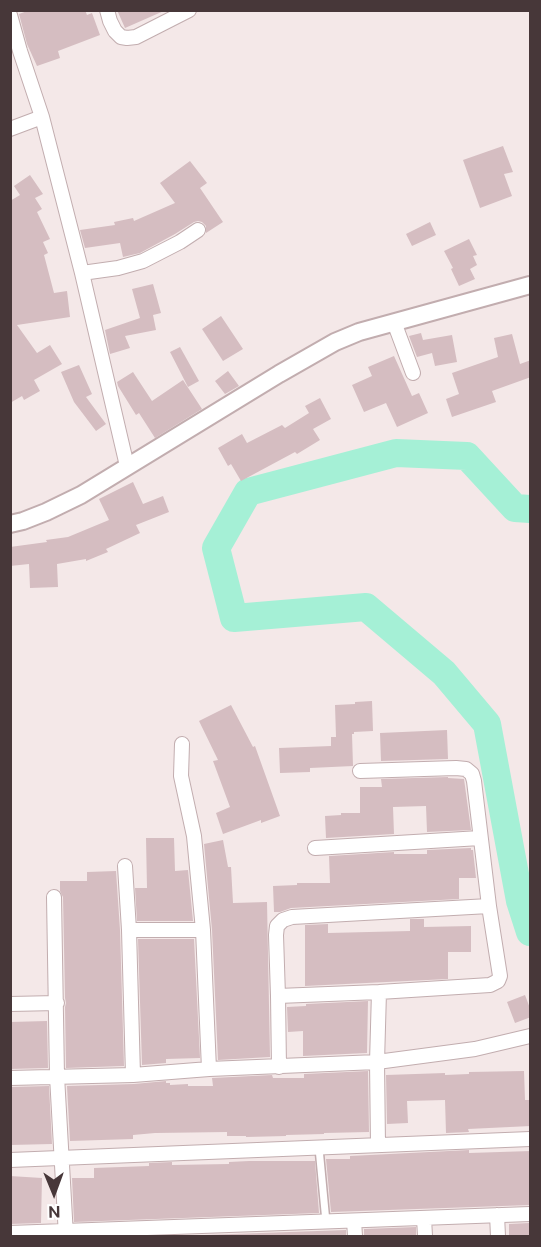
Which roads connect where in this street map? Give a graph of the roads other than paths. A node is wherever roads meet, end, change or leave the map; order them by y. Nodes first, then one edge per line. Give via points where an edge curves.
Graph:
1 (107, 10) edge
2 (189, 10) edge
3 (10, 15) edge
4 (15, 52) edge
5 (42, 117) junction
6 (10, 129) edge
7 (198, 230) dead end
8 (82, 273) junction
9 (530, 287) edge
10 (394, 322) junction
11 (413, 373) dead end
12 (127, 466) junction
13 (10, 524) edge
14 (182, 744) dead end
15 (360, 771) dead end
16 (480, 837) junction
17 (315, 848) dead end
18 (125, 866) dead end
19 (54, 897) dead end
20 (489, 906) junction
21 (129, 930) junction
22 (203, 930) junction
23 (379, 993) junction
24 (278, 996) junction
25 (57, 1003) junction
26 (10, 1004) edge
27 (531, 1036) edge
28 (377, 1062) junction
29 (279, 1067) junction
30 (209, 1069) junction
31 (134, 1075) junction
32 (57, 1076) junction
33 (10, 1078) edge
34 (531, 1139) edge
35 (378, 1145) junction
36 (319, 1148) junction
37 (62, 1158) junction
38 (10, 1160) edge
39 (531, 1214) edge
40 (497, 1215) junction
41 (424, 1218) junction
42 (354, 1221) junction
43 (326, 1222) junction
44 (280, 1230) edge
45 (139, 1232) edge
46 (211, 1232) edge
47 (10, 1233) edge
48 (66, 1234) edge
49 (355, 1236) edge
50 (424, 1236) edge
51 (498, 1236) edge

1 - 2 street via 115,31 127,38
3 - 4 street
4 - 5 street
5 - 6 street
5 - 8 street
7 - 8 street via 143,261
8 - 12 street
9 - 10 street
10 - 11 street
10 - 12 street via 335,342
12 - 13 street via 81,495
14 - 22 street via 181,776 194,836
15 - 16 street via 466,769 474,781
16 - 17 street
16 - 20 street
18 - 21 street
19 - 25 street
20 - 23 street via 501,976 498,981 490,985
20 - 24 street via 283,920 276,935
21 - 22 street
21 - 31 street
22 - 30 street
23 - 24 street
23 - 28 street
24 - 29 street
25 - 26 street
25 - 32 street
27 - 28 street via 475,1049
28 - 29 street
28 - 35 street
29 - 30 street
30 - 31 street
31 - 32 street
32 - 33 street
32 - 37 street
34 - 35 street
35 - 36 street
36 - 37 street
36 - 43 lane
37 - 38 street
37 - 48 street
39 - 40 street
40 - 41 street
40 - 51 street
41 - 42 street
41 - 50 street
42 - 43 street
42 - 49 street
43 - 44 street
44 - 46 street
45 - 46 street
45 - 48 street
47 - 48 street

